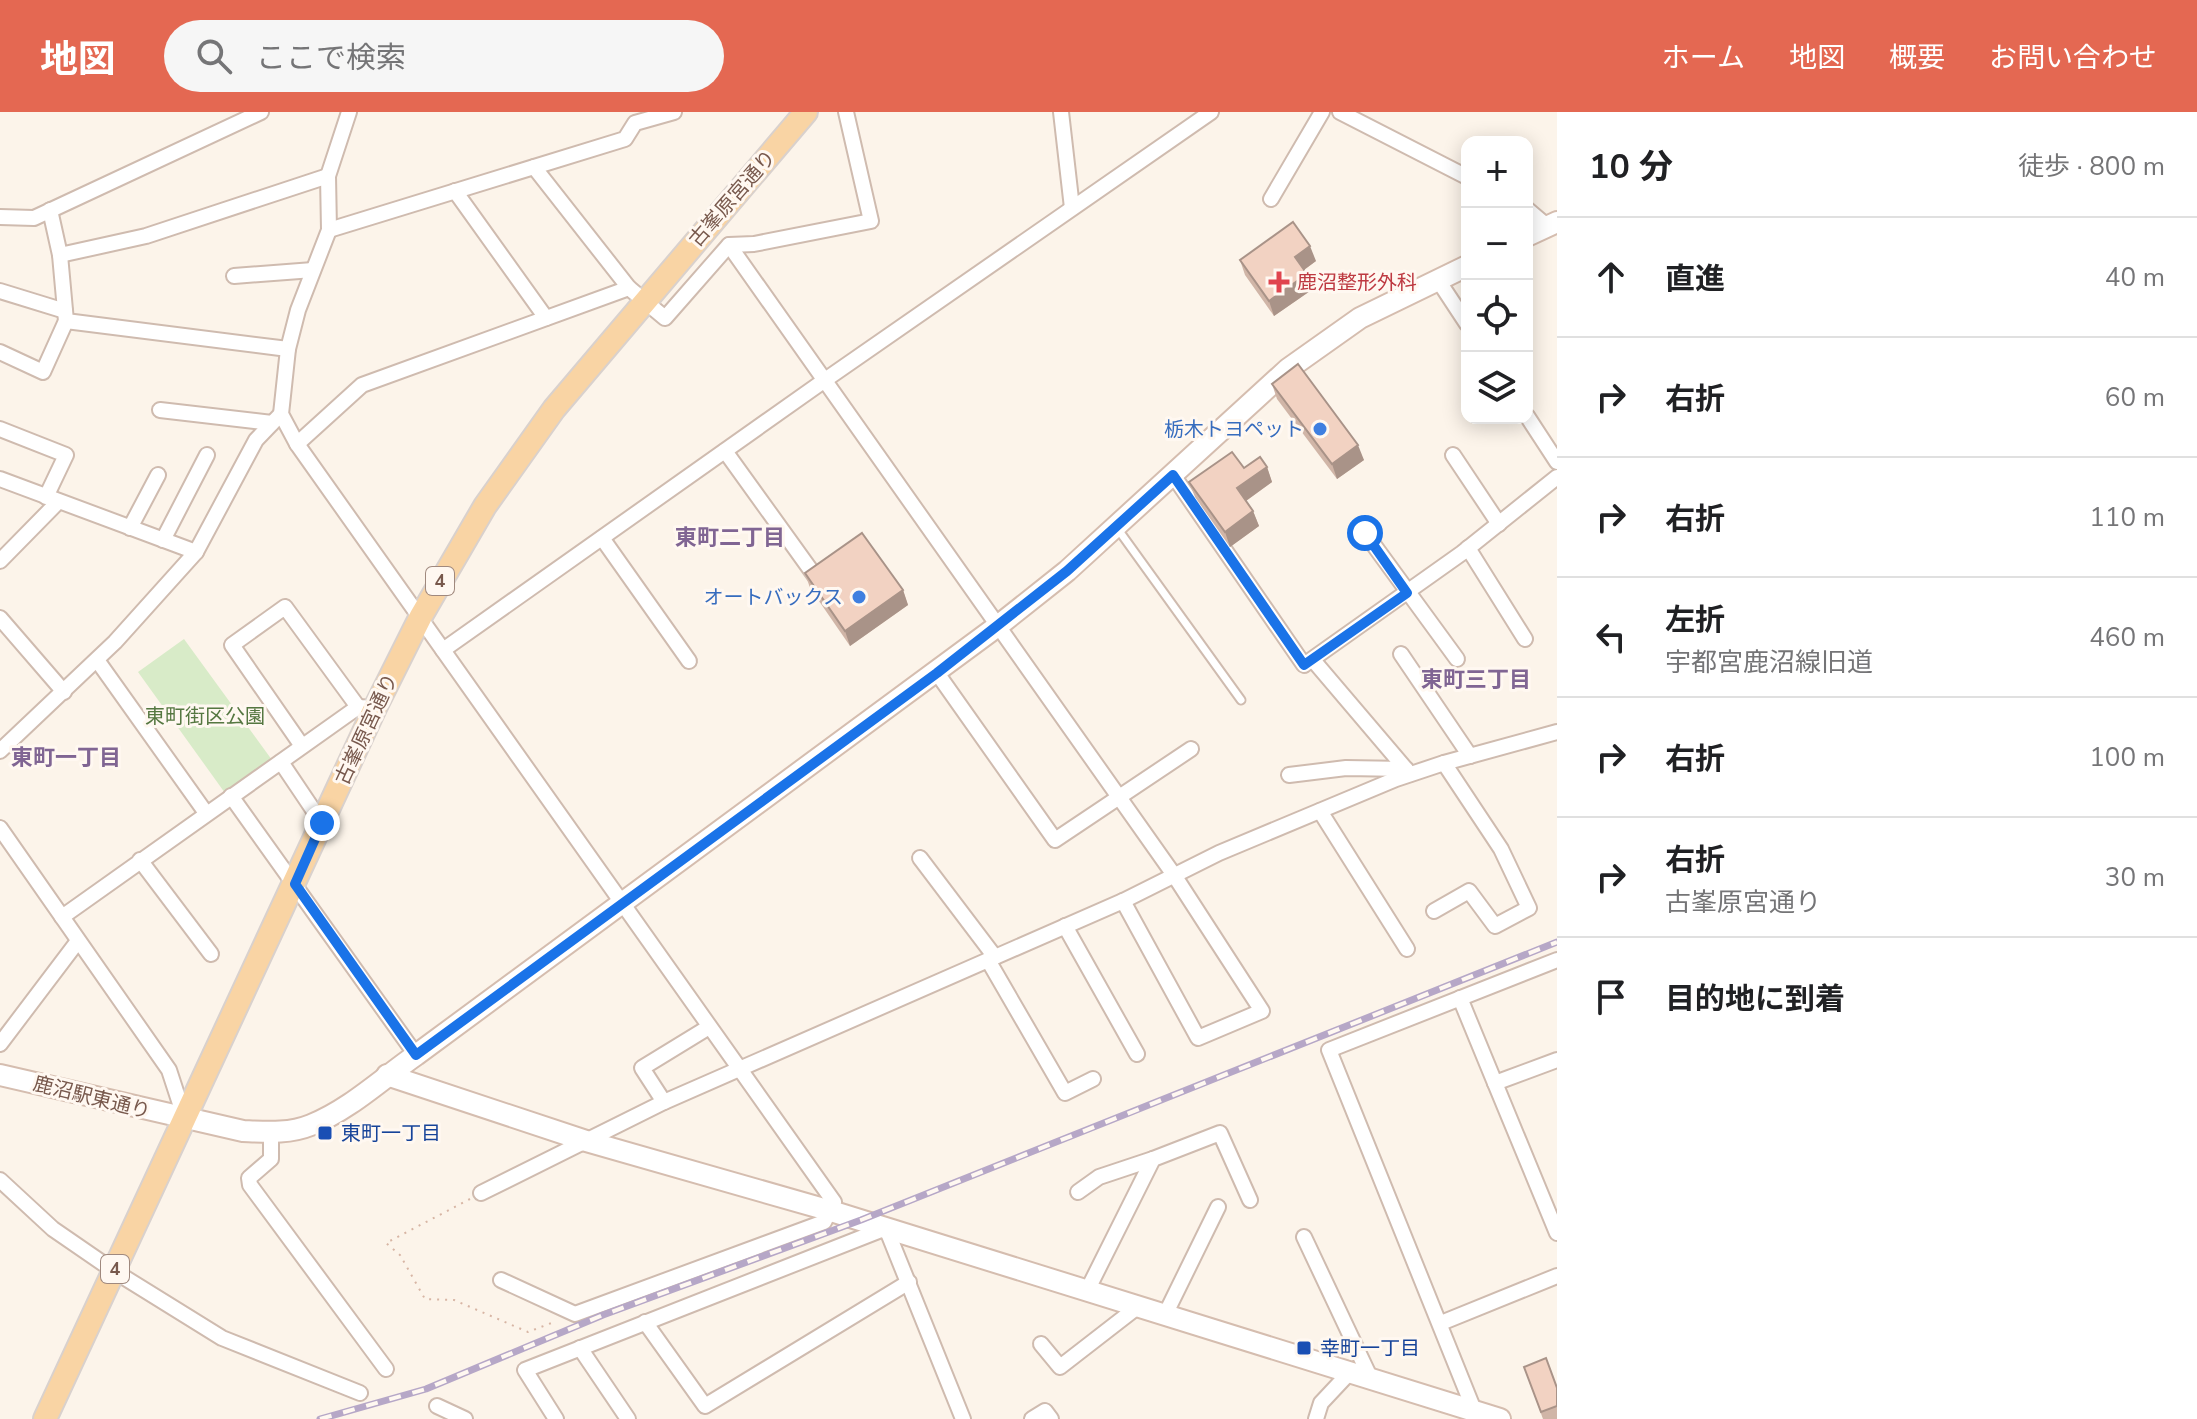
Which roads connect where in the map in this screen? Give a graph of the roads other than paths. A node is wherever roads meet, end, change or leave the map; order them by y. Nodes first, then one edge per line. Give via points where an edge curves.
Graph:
1 (261, 112) edge
2 (349, 112) edge
3 (674, 112) edge
4 (806, 112) edge
5 (846, 112) edge
6 (1061, 112) edge
7 (1211, 112) edge
8 (1322, 112) edge
9 (1340, 112) edge
10 (534, 167) junction
11 (1461, 174) edge
12 (328, 176) junction
13 (455, 191) junction
14 (1271, 199) dead end
15 (1072, 208) junction
16 (50, 210) junction
17 (1533, 213) edge
18 (0, 217) edge
19 (1552, 224) edge
20 (329, 230) junction
21 (1533, 233) edge
22 (729, 245) junction
23 (60, 255) junction
24 (1461, 269) edge
25 (313, 270) junction
26 (234, 276) dead end
27 (1438, 280) junction
28 (0, 291) edge
29 (637, 294) junction
30 (1461, 315) edge
31 (65, 316) junction
32 (546, 318) junction
33 (288, 349) junction
34 (0, 352) edge
35 (825, 380) junction
36 (160, 410) dead end
37 (276, 419) junction
38 (1532, 424) edge
39 (0, 429) edge
40 (297, 444) junction
41 (725, 451) junction
42 (207, 455) dead end
43 (1453, 455) dead end
44 (1557, 462) edge
45 (158, 475) dead end
46 (1173, 475) junction
47 (1557, 477) edge
48 (0, 479) edge
49 (52, 500) junction
50 (1499, 524) junction
51 (1116, 526) junction
52 (130, 528) junction
53 (1365, 533) dead end
54 (602, 538) junction
55 (163, 540) junction
56 (1468, 548) junction
57 (196, 552) junction
58 (0, 561) edge
59 (815, 576) edge
60 (1407, 593) junction
61 (421, 616) junction
62 (0, 618) edge
63 (999, 625) junction
64 (1525, 639) dead end
65 (443, 650) junction
66 (1401, 654) dead end
67 (1457, 659) dead end
68 (97, 660) junction
69 (1313, 660) junction
70 (689, 661) dead end
71 (937, 673) junction
72 (64, 692) junction
73 (1241, 700) dead end
74 (366, 708) junction
75 (1557, 732) edge
76 (302, 746) junction
77 (1191, 749) dead end
78 (0, 751) edge
79 (1470, 756) junction
80 (281, 762) junction
81 (1444, 763) junction
82 (1408, 772) junction
83 (1289, 775) dead end
84 (231, 796) junction
85 (1118, 799) junction
86 (1320, 811) junction
87 (206, 813) junction
88 (322, 823) junction
89 (0, 828) edge
90 (920, 858) dead end
91 (140, 860) junction
92 (1174, 875) junction
93 (295, 884) junction
94 (1123, 901) junction
95 (623, 903) junction
96 (1434, 911) dead end
97 (62, 917) junction
98 (1065, 926) junction
99 (78, 941) junction
100 (1407, 949) dead end
101 (211, 954) dead end
102 (992, 958) junction
103 (1557, 960) edge
104 (1460, 998) junction
105 (709, 1027) junction
106 (0, 1044) edge
107 (1137, 1054) dead end
108 (416, 1055) junction
109 (1557, 1060) edge
110 (740, 1068) junction
111 (0, 1075) edge
112 (387, 1075) junction
113 (1093, 1079) dead end
114 (1495, 1083) junction
115 (664, 1102) junction
116 (185, 1119) junction
117 (271, 1133) junction
118 (586, 1141) junction
119 (1153, 1159) junction
120 (0, 1180) edge
121 (1078, 1192) dead end
122 (481, 1193) road end
123 (1250, 1200) dead end
124 (1218, 1207) dead end
125 (831, 1211) junction
126 (886, 1228) junction
127 (1557, 1233) edge
128 (1304, 1237) dead end
129 (114, 1271) junction
130 (1557, 1276) edge
131 (501, 1280) dead end
132 (909, 1282) junction
133 (1088, 1289) junction
134 (1140, 1305) junction
135 (1166, 1313) junction
136 (645, 1322) junction
137 (1441, 1323) junction
138 (1041, 1344) dead end
139 (580, 1348) junction
140 (386, 1369) dead end
141 (1360, 1374) junction
142 (360, 1393) dead end
143 (437, 1406) dead end
144 (1476, 1415) edge
145 (45, 1419) edge
146 (465, 1419) edge
147 (556, 1419) edge
148 (628, 1419) edge
149 (963, 1419) edge
150 (1032, 1419) edge
151 (1051, 1419) edge
152 (1316, 1419) edge
153 (1500, 1419) edge

1 - 16 street
2 - 12 street
3 - 10 street via 635,123 625,139
4 - 29 main road, 古峯原宮通り / 4
5 - 22 street via 871,221
6 - 15 street
7 - 15 street
8 - 14 street
9 - 11 street
10 - 13 street
10 - 29 street
12 - 20 street
12 - 23 street via 146,236
13 - 20 street
13 - 32 street
15 - 35 street
16 - 18 street via 34,218
16 - 23 street
17 - 19 street
19 - 21 street
20 - 25 street
22 - 29 street via 665,318
22 - 35 street
23 - 31 street
24 - 27 street, 鹿沼駅東通り
25 - 26 street
25 - 33 street
27 - 30 street
27 - 46 street, 鹿沼駅東通り via 1360,318 1312,351
28 - 31 street
29 - 32 street
29 - 61 main road, 古峯原宮通り / 4 via 516,460
31 - 33 street
31 - 34 street via 43,372
32 - 40 street via 362,385
33 - 37 street
35 - 41 street
35 - 63 street
36 - 37 street
37 - 40 street
37 - 57 street via 256,440
38 - 44 street
39 - 49 street via 66,455
40 - 61 street
41 - 54 street
41 - 59 street
42 - 55 street
43 - 50 street
45 - 52 street
46 - 51 street, 鹿沼駅東通り
46 - 69 street via 1304,665
47 - 50 street
48 - 49 street
49 - 52 street
49 - 58 street
50 - 56 street
51 - 63 street, 鹿沼駅東通り
51 - 73 lane
52 - 55 street
53 - 60 street
54 - 65 street
54 - 70 street
55 - 57 street
56 - 60 street
56 - 64 street
57 - 68 street
60 - 67 street
60 - 69 street
61 - 65 street
61 - 74 main road, 古峯原宮通り / 4
62 - 72 street
63 - 71 street, 鹿沼駅東通り
63 - 85 street
65 - 95 street
66 - 79 street
68 - 72 street
68 - 87 street
69 - 82 street
71 - 85 street via 1055,840
71 - 95 street, 鹿沼駅東通り
72 - 78 street
74 - 76 street
74 - 76 street via 285,607 232,645
74 - 88 main road, 古峯原宮通り / 4
75 - 79 street
76 - 80 street
77 - 85 street
79 - 81 street
80 - 84 street
80 - 88 street
81 - 82 street
81 - 96 street via 1501,849 1529,908 1495,926 1469,891
82 - 83 street via 1346,768
82 - 86 street
84 - 87 street
84 - 93 street
85 - 92 street
86 - 92 street
86 - 100 street
87 - 91 street
88 - 93 main road, 古峯原宮通り / 4
89 - 97 street
90 - 102 street
91 - 97 street
91 - 101 street
92 - 94 street
92 - 94 street via 1262,1011 1198,1038
93 - 108 street
93 - 116 main road, 古峯原宮通り / 4
94 - 98 street
95 - 105 street
95 - 108 street, 鹿沼駅東通り
97 - 99 street
98 - 102 street
98 - 107 street
99 - 106 street
99 - 116 street via 169,1070
102 - 110 street
102 - 113 street via 1065,1093
103 - 104 street
104 - 114 street
104 - 137 street via 1329,1050
105 - 110 street
105 - 115 street via 642,1068
108 - 112 street, 鹿沼駅東通り
109 - 114 street
110 - 115 street
110 - 125 street via 834,1202
111 - 116 street, 鹿沼駅東通り
112 - 117 street, 鹿沼駅東通り via 327,1117
112 - 118 street
114 - 127 street
115 - 118 street
116 - 117 street, 鹿沼駅東通り
116 - 129 main road, 古峯原宮通り / 4
117 - 140 street via 271,1159 249,1178 250,1185
118 - 122 street
118 - 125 street
119 - 121 street via 1099,1177
119 - 123 street via 1220,1133
119 - 133 street
120 - 129 street via 53,1229
124 - 135 street
125 - 126 street
125 - 131 street via 824,1222 575,1314
126 - 132 street
126 - 133 street
126 - 136 street
128 - 141 street
129 - 142 street via 222,1338
129 - 145 main road, 古峯原宮通り / 4
130 - 137 street
132 - 136 street via 705,1406
132 - 149 street
133 - 134 street
134 - 135 street
134 - 138 street via 1060,1367
135 - 141 street
136 - 139 street
137 - 144 street
139 - 147 street via 525,1370
139 - 148 street
141 - 144 street
141 - 152 street via 1321,1403
143 - 146 street
144 - 153 street
150 - 151 street via 1045,1411

